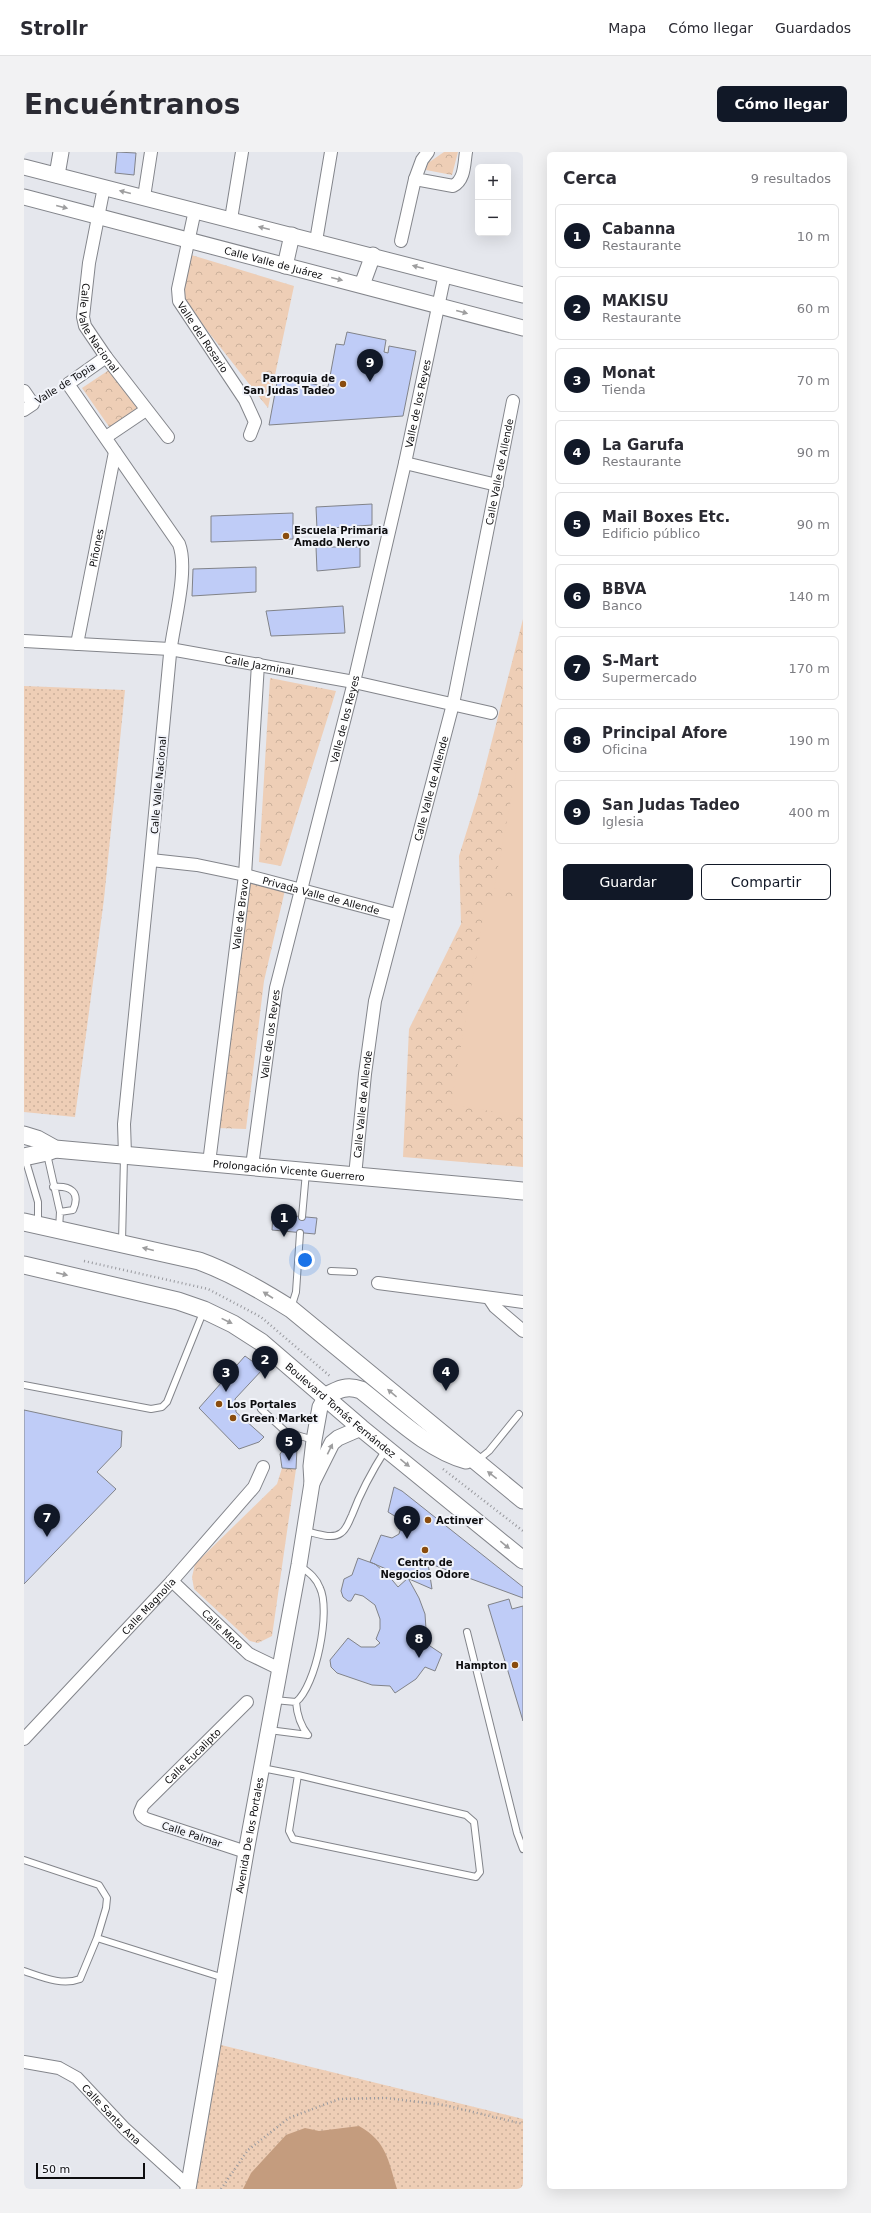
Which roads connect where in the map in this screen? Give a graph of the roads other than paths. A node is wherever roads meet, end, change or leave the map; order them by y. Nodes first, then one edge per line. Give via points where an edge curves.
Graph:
1 (61, 152) edge
2 (152, 152) edge
3 (242, 152) edge
4 (331, 152) edge
5 (428, 152) edge
6 (466, 152) edge
7 (24, 167) edge
8 (57, 175) junction
9 (415, 179) junction
10 (104, 187) junction
11 (24, 197) edge
12 (144, 197) junction
13 (195, 210) junction
14 (98, 215) junction
15 (231, 219) junction
16 (292, 235) junction
17 (188, 240) junction
18 (316, 241) junction
19 (401, 241) dead end
20 (373, 255) junction
21 (285, 266) junction
22 (445, 274) junction
23 (362, 285) junction
24 (523, 294) edge
25 (439, 306) junction
26 (523, 328) edge
27 (106, 356) junction
28 (68, 384) joint
29 (24, 391) edge
30 (513, 401) dead end
31 (28, 407) edge
32 (146, 410) junction
33 (250, 435) dead end
34 (106, 437) junction
35 (168, 437) dead end
36 (115, 452) junction
37 (405, 463) junction
38 (496, 485) junction
39 (24, 641) edge
40 (77, 644) junction
41 (170, 649) junction
42 (258, 664) junction
43 (354, 682) junction
44 (453, 704) junction
45 (491, 713) dead end
46 (151, 860) junction
47 (245, 875) junction
48 (300, 888) junction
49 (396, 915) junction
50 (24, 1135) edge
51 (51, 1151) junction
52 (124, 1155) junction
53 (24, 1157) edge
54 (209, 1163) junction
55 (252, 1166) junction
56 (306, 1171) junction
57 (355, 1176) junction
58 (53, 1187) junction
59 (523, 1191) edge
60 (60, 1212) junction
61 (302, 1217) dead end
62 (31, 1224) edge
63 (59, 1230) junction
64 (300, 1233) dead end
65 (122, 1243) junction
66 (24, 1265) edge
67 (331, 1271) dead end
68 (354, 1272) dead end
69 (378, 1283) dead end
70 (489, 1298) junction
71 (523, 1302) edge
72 (291, 1309) junction
73 (204, 1310) junction
74 (523, 1331) edge
75 (24, 1385) edge
76 (326, 1396) junction
77 (261, 1409) dead end
78 (519, 1414) dead end
79 (361, 1428) junction
80 (314, 1440) junction
81 (387, 1448) junction
82 (476, 1462) junction
83 (263, 1467) dead end
84 (312, 1483) junction
85 (523, 1500) edge
86 (304, 1531) junction
87 (523, 1560) edge
88 (299, 1565) junction
89 (172, 1581) junction
90 (467, 1632) dead end
91 (280, 1668) junction
92 (274, 1700) junction
93 (247, 1702) dead end
94 (296, 1702) junction
95 (269, 1730) junction
96 (24, 1739) edge
97 (262, 1768) junction
98 (298, 1775) junction
99 (140, 1812) joint
100 (520, 1832) edge
101 (523, 1849) edge
102 (246, 1852) junction
103 (24, 1860) edge
104 (97, 1938) junction
105 (24, 1971) edge
106 (224, 1978) junction
107 (24, 2062) edge
108 (188, 2188) edge

1 - 8 street
2 - 12 street
3 - 15 street
4 - 18 street
5 - 9 street
6 - 9 street via 463,176 454,186
7 - 8 street
8 - 10 street
9 - 19 street
12 -> 10 street
10 - 14 street, Calle Valle Nacional
11 -> 14 street, Calle Valle de Juárez
12 - 13 street
13 - 15 street
13 - 17 street, Valle del Rosario
14 - 17 street, Calle Valle de Juárez
14 - 27 street, Calle Valle Nacional via 84,292 83,317 85,326
16 -> 15 street
16 - 18 street
16 - 21 street
17 - 21 street, Calle Valle de Juárez
17 - 33 street, Valle del Rosario via 178,288 179,301 251,410 255,422
18 - 20 street
22 -> 20 street
20 - 23 street
21 -> 23 street, Calle Valle de Juárez
22 - 24 street
22 - 25 street, Valle de los Reyes
23 - 25 street, Calle Valle de Juárez
25 -> 26 street, Calle Valle de Juárez
25 - 37 street, Valle de los Reyes
27 - 28 street, Valle de Topia
27 - 32 street, Calle Valle Nacional
28 - 34 street, Calle Valle Nacional
29 - 31 street
30 - 38 street, Calle Valle de Allende
32 - 34 street
32 - 35 street, Calle Valle Nacional
34 - 36 street, Calle Valle Nacional
36 - 40 street, Piñones
36 - 41 street, Calle Valle Nacional via 182,552 183,562
37 - 38 street
37 - 43 street, Valle de los Reyes
38 - 44 street, Calle Valle de Allende
39 - 40 street, Calle Jazminal
40 - 41 street, Calle Jazminal
41 - 42 street, Calle Jazminal
41 - 46 street, Calle Valle Nacional
42 - 43 street, Calle Jazminal
42 - 47 street, Valle de Bravo
43 - 44 street, Calle Jazminal
43 - 48 street, Valle de los Reyes
44 - 45 street, Calle Jazminal
44 - 49 street, Calle Valle de Allende
46 - 47 street, Privada Valle de Allende via 204,866
46 - 52 street, Calle Valle Nacional via 124,1124
47 - 48 street, Privada Valle de Allende
47 - 54 street, Valle de Bravo
48 - 49 street, Privada Valle de Allende
48 - 55 street, Valle de los Reyes via 274,994
49 - 57 street, Calle Valle de Allende via 369,1035
50 - 51 main road via 37,1139
51 - 52 main road, Prolongación Vicente Guerrero
51 - 53 main road
51 - 58 lane
52 - 54 main road, Prolongación Vicente Guerrero
52 - 65 lane
53 - 62 lane via 38,1202
54 - 55 main road, Prolongación Vicente Guerrero
55 - 56 main road, Prolongación Vicente Guerrero
56 - 57 main road, Prolongación Vicente Guerrero
56 - 61 lane
57 - 59 main road, Prolongación Vicente Guerrero
58 - 60 lane
58 - 60 lane via 65,1186 75,1195 76,1203 73,1210
60 - 63 lane
62 - 63 main road
63 - 65 main road
64 - 72 lane via 296,1292
72 -> 65 main road via 225,1271 199,1261
66 -> 73 main road, Boulevard Tomás Fernández via 178,1301
67 - 68 lane
69 - 70 street
70 - 71 street
70 - 74 street via 495,1307
82 -> 72 main road
73 - 75 lane via 175,1385 162,1407 151,1409
73 -> 76 main road, Boulevard Tomás Fernández via 261,1342
76 - 79 main road, Boulevard Tomás Fernández
76 - 80 street, Avenida De los Portales via 320,1407
76 - 82 main road via 346,1387 361,1390 434,1447 455,1457
77 - 80 lane via 286,1432
78 - 82 lane via 489,1451
79 - 81 main road, Boulevard Tomás Fernández
84 -> 79 street, Avenida De los Portales via 332,1443
80 - 84 street, Avenida De los Portales
81 - 86 lane via 362,1488 347,1527 341,1533 335,1536
81 -> 87 main road, Boulevard Tomás Fernández
85 -> 82 main road
83 - 89 street, Calle Magnolia via 254,1486
84 - 86 street, Avenida De los Portales
86 - 88 street, Avenida De los Portales
88 - 91 street, Avenida De los Portales
88 - 94 lane via 314,1577 321,1589 325,1606 322,1638 308,1687 303,1697
89 - 91 street, Calle Moro via 249,1654
89 - 96 street, Calle Magnolia
90 - 100 lane
91 - 92 street, Avenida De los Portales
92 - 94 lane
92 - 95 street, Avenida De los Portales
93 - 99 street, Calle Eucalipto via 143,1805
94 - 95 lane via 301,1726 308,1735
95 - 97 street, Avenida De los Portales
97 - 98 lane
97 - 102 street, Avenida De los Portales
98 - 98 lane via 289,1831 293,1839 476,1878 480,1872 474,1822 466,1815
99 - 102 street, Calle Palmar via 146,1819
100 - 101 lane
102 - 106 street, Avenida De los Portales
103 - 104 lane via 102,1888 107,1898 106,1908
104 - 105 lane via 80,1979 71,1983 59,1982
104 - 106 lane
106 - 108 street, Avenida De los Portales
107 - 108 street, Calle Santa Ana via 59,2068 77,2078 125,2129

